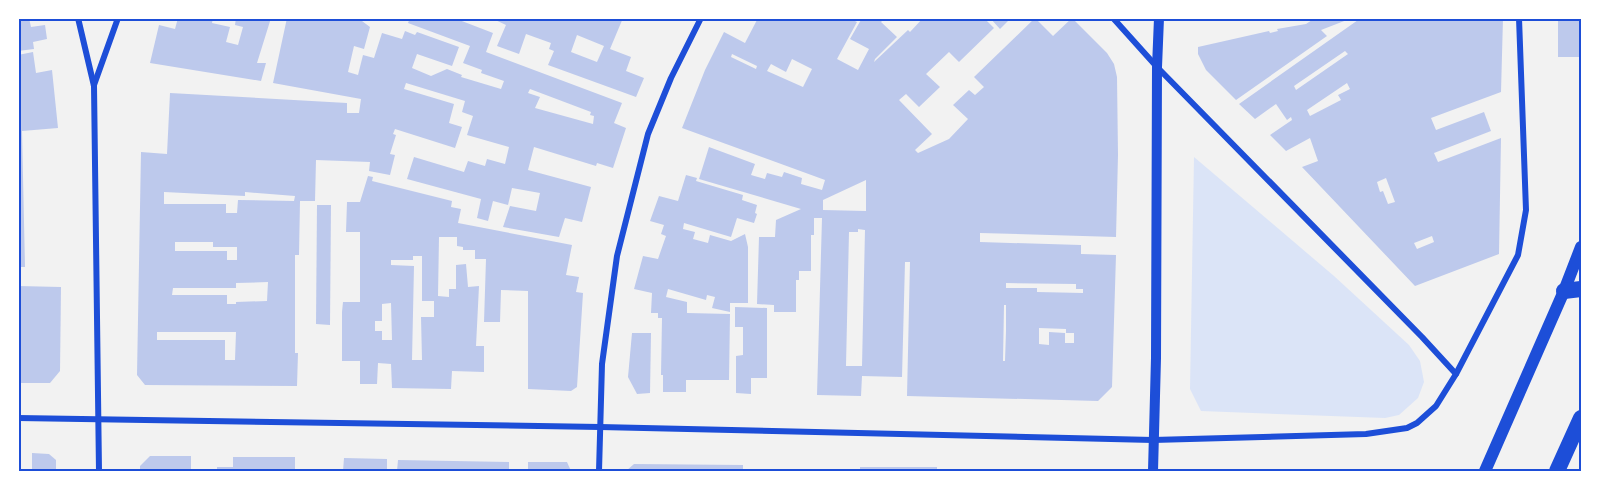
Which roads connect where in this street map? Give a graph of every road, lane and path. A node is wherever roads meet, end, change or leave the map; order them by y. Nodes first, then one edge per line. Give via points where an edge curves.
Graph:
1 (78, 18) edge
2 (118, 18) edge
3 (701, 18) edge
4 (1113, 18) edge
5 (1160, 18) edge
6 (1519, 18) edge
7 (1157, 68) junction
8 (94, 86) junction
9 (1581, 247) edge
10 (1573, 290) edge
11 (1456, 374) junction
12 (18, 418) edge
13 (1581, 418) edge
14 (99, 419) junction
15 (600, 427) junction
16 (1153, 440) junction
17 (99, 471) edge
18 (599, 471) edge
19 (1153, 471) edge
20 (1485, 471) edge
21 (1557, 471) edge

1 - 8 street
2 - 8 street
3 - 15 street via 670,78 648,134 633,189 609,304
4 - 7 street
5 - 7 street
6 - 11 street via 1526,210 1523,234 1518,255
7 - 11 street
7 - 16 street
8 - 14 street
9 - 10 main road
10 - 20 main road
11 - 16 street via 1436,406 1407,428 1366,434
12 - 14 street
13 - 21 highway
14 - 15 street
14 - 17 street
15 - 16 street
15 - 18 street
16 - 19 street

